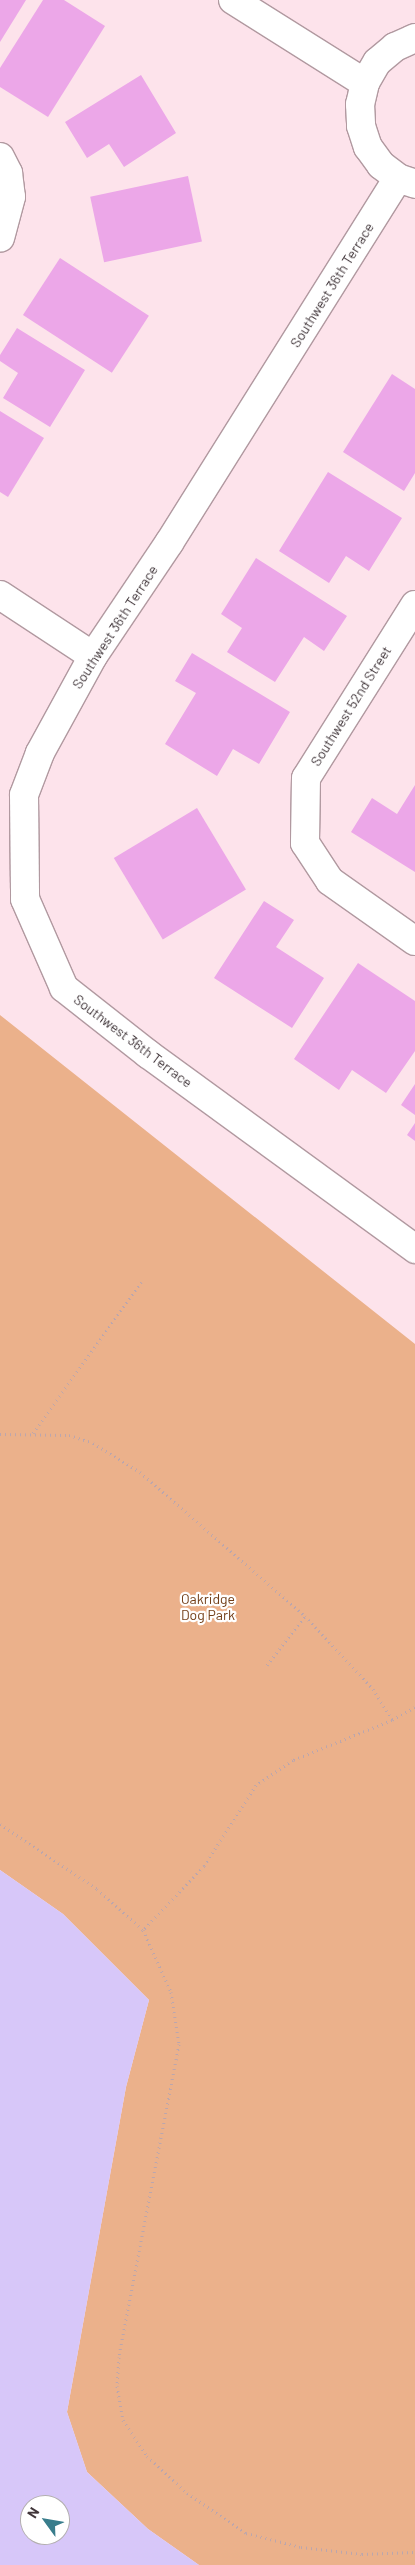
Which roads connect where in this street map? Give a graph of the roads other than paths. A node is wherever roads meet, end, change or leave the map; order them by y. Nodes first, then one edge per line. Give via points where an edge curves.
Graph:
1 (233, 0) edge
2 (415, 38) edge
3 (365, 83) junction
4 (4, 165) edge
5 (407, 181) edge
6 (0, 238) edge
7 (0, 595) edge
8 (415, 605) edge
9 (93, 656) junction
10 (415, 941) edge
11 (415, 1249) edge

1 - 3 street
2 - 3 street via 377,62
3 - 5 street via 361,119 368,147 381,165
4 - 6 street via 11,197
5 - 9 street, Southwest 36th Terrace
7 - 9 street
8 - 10 street, Southwest 52nd Street via 306,778 306,844 330,882
9 - 11 street, Southwest 36th Terrace via 40,753 24,796 24,900 64,988 148,1054

